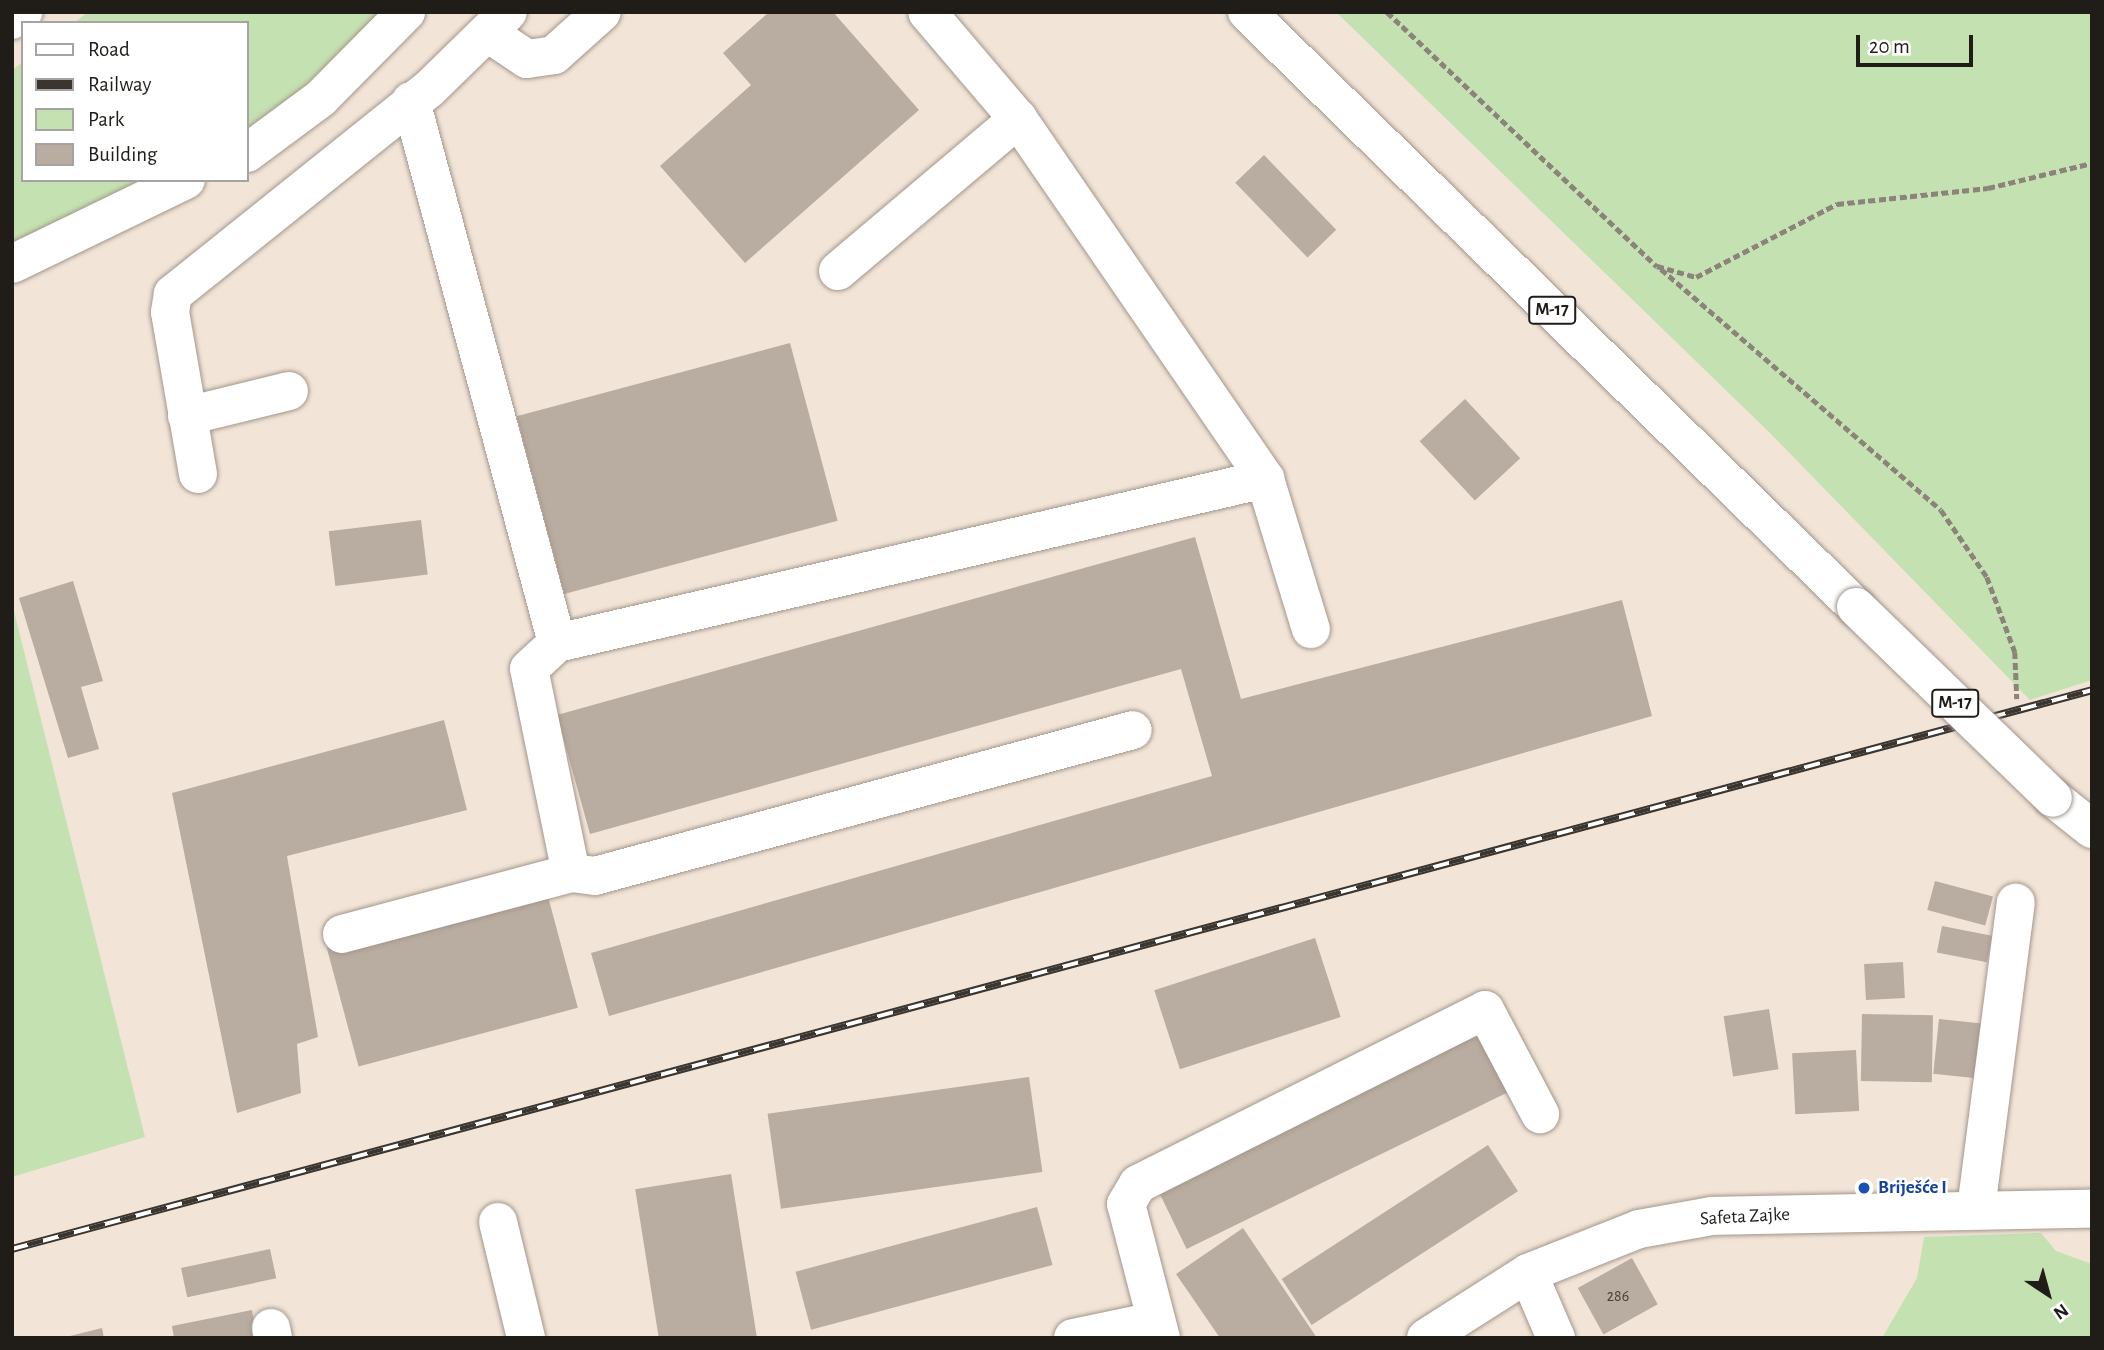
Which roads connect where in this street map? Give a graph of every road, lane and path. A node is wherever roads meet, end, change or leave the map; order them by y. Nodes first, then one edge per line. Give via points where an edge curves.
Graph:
1 (23, 12) edge
2 (406, 12) edge
3 (603, 12) edge
4 (927, 12) edge
5 (1247, 12) edge
6 (1387, 12) edge
7 (12, 20) edge
8 (498, 23) edge
9 (411, 101) junction
10 (1018, 119) junction
11 (248, 152) edge
12 (2092, 163) edge
13 (182, 182) edge
14 (12, 264) edge
15 (1657, 266) junction
16 (838, 271) dead end
17 (289, 391) dead end
18 (187, 416) junction
19 (198, 474) dead end
20 (1265, 480) junction
21 (1311, 629) dead end
22 (557, 643) junction
23 (2017, 699) dead end
24 (1133, 730) dead end
25 (2092, 830) edge
26 (571, 873) junction
27 (2016, 904) dead end
28 (342, 934) dead end
29 (1540, 1114) dead end
30 (1976, 1209) junction
31 (2092, 1209) edge
32 (498, 1222) dead end
33 (1528, 1273) junction
34 (1158, 1329) edge
35 (526, 1338) edge
36 (1073, 1338) edge
37 (1426, 1338) edge
38 (1556, 1338) edge

1 - 7 main road
2 - 11 main road via 321,98
3 - 8 main road via 554,55 527,60
4 - 10 main road
5 - 25 main road, M-17, bridge via 2053,798
6 - 15 path
8 - 9 main road
9 - 18 main road via 173,294 170,312
9 - 22 main road
10 - 16 main road
10 - 20 main road
12 - 15 path via 1987,188 1837,204 1696,276
13 - 14 main road
15 - 23 path via 1941,510 1987,577 2015,652
17 - 18 main road
18 - 19 main road
20 - 21 main road
20 - 22 main road
22 - 26 main road via 529,669
24 - 26 main road via 595,876
26 - 28 main road
27 - 30 main road
29 - 34 main road via 1485,1010 1138,1184 1126,1204
30 - 31 main road, Safeta Zajke
30 - 33 main road, Safeta Zajke via 1712,1216 1639,1229
32 - 35 main road
33 - 37 main road, Safeta Zajke
33 - 38 main road
34 - 36 main road

